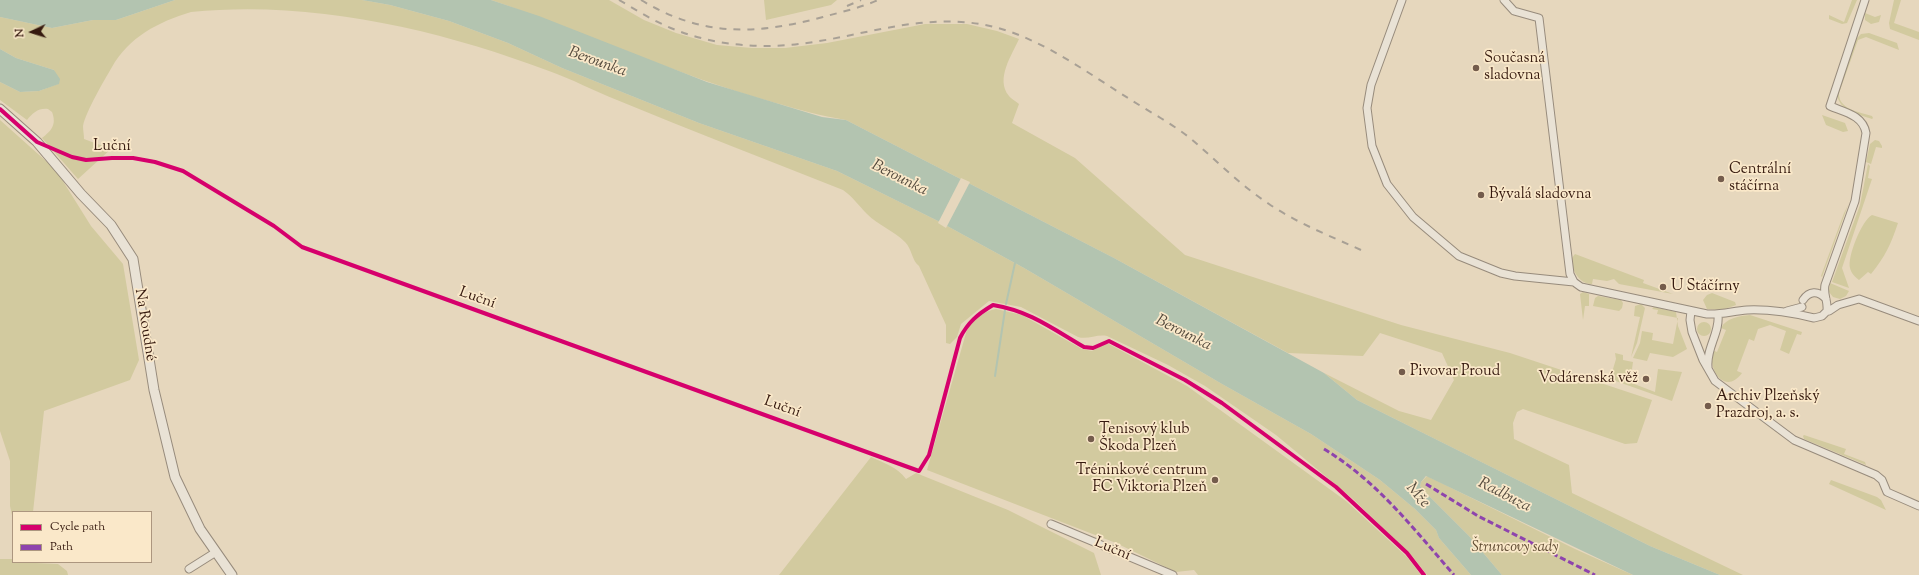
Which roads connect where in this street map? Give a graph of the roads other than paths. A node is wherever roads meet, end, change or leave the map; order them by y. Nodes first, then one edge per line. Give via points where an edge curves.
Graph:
1 (1402, 0) edge
2 (1504, 0) edge
3 (1865, 0) edge
4 (0, 109) edge
5 (1574, 282) junction
6 (1824, 286) junction
7 (1815, 293) junction
8 (1826, 299) junction
9 (1802, 304) junction
10 (1838, 305) junction
11 (1691, 311) junction
12 (1827, 311) junction
13 (1777, 312) junction
14 (1718, 314) junction
15 (1810, 317) junction
16 (1919, 321) edge
17 (1709, 370) junction
18 (1919, 506) edge
19 (1051, 524) dead end
20 (216, 552) junction
21 (189, 570) dead end
22 (232, 575) edge
23 (1173, 575) edge

1 - 5 street via 1371,85 1367,108 1372,146 1387,184 1413,217 1459,256 1501,273
2 - 5 street via 1514,11 1539,18 1570,274
3 - 6 street via 1830,106 1862,122 1866,133 1865,143 1855,201
4 - 20 street, Na Roudné via 37,142 81,194 111,224 133,258 154,390 175,477 200,530
5 - 11 street via 1581,287
6 - 7 street
6 - 8 street
7 - 8 street via 1820,293
7 - 9 street via 1807,295
8 - 10 street
8 - 12 street
9 - 13 street via 1793,311
9 - 15 street via 1803,311
10 - 12 street
10 - 16 street via 1859,299
11 - 14 street
11 - 17 street via 1692,332
12 - 15 street via 1818,318
13 - 14 street via 1746,310
13 - 15 street
14 - 17 street via 1718,325 1708,350
17 - 18 street via 1714,381 1794,440 1876,475 1882,480 1887,492
19 - 23 street, Luční
20 - 21 street
20 - 22 street, Na Roudné

